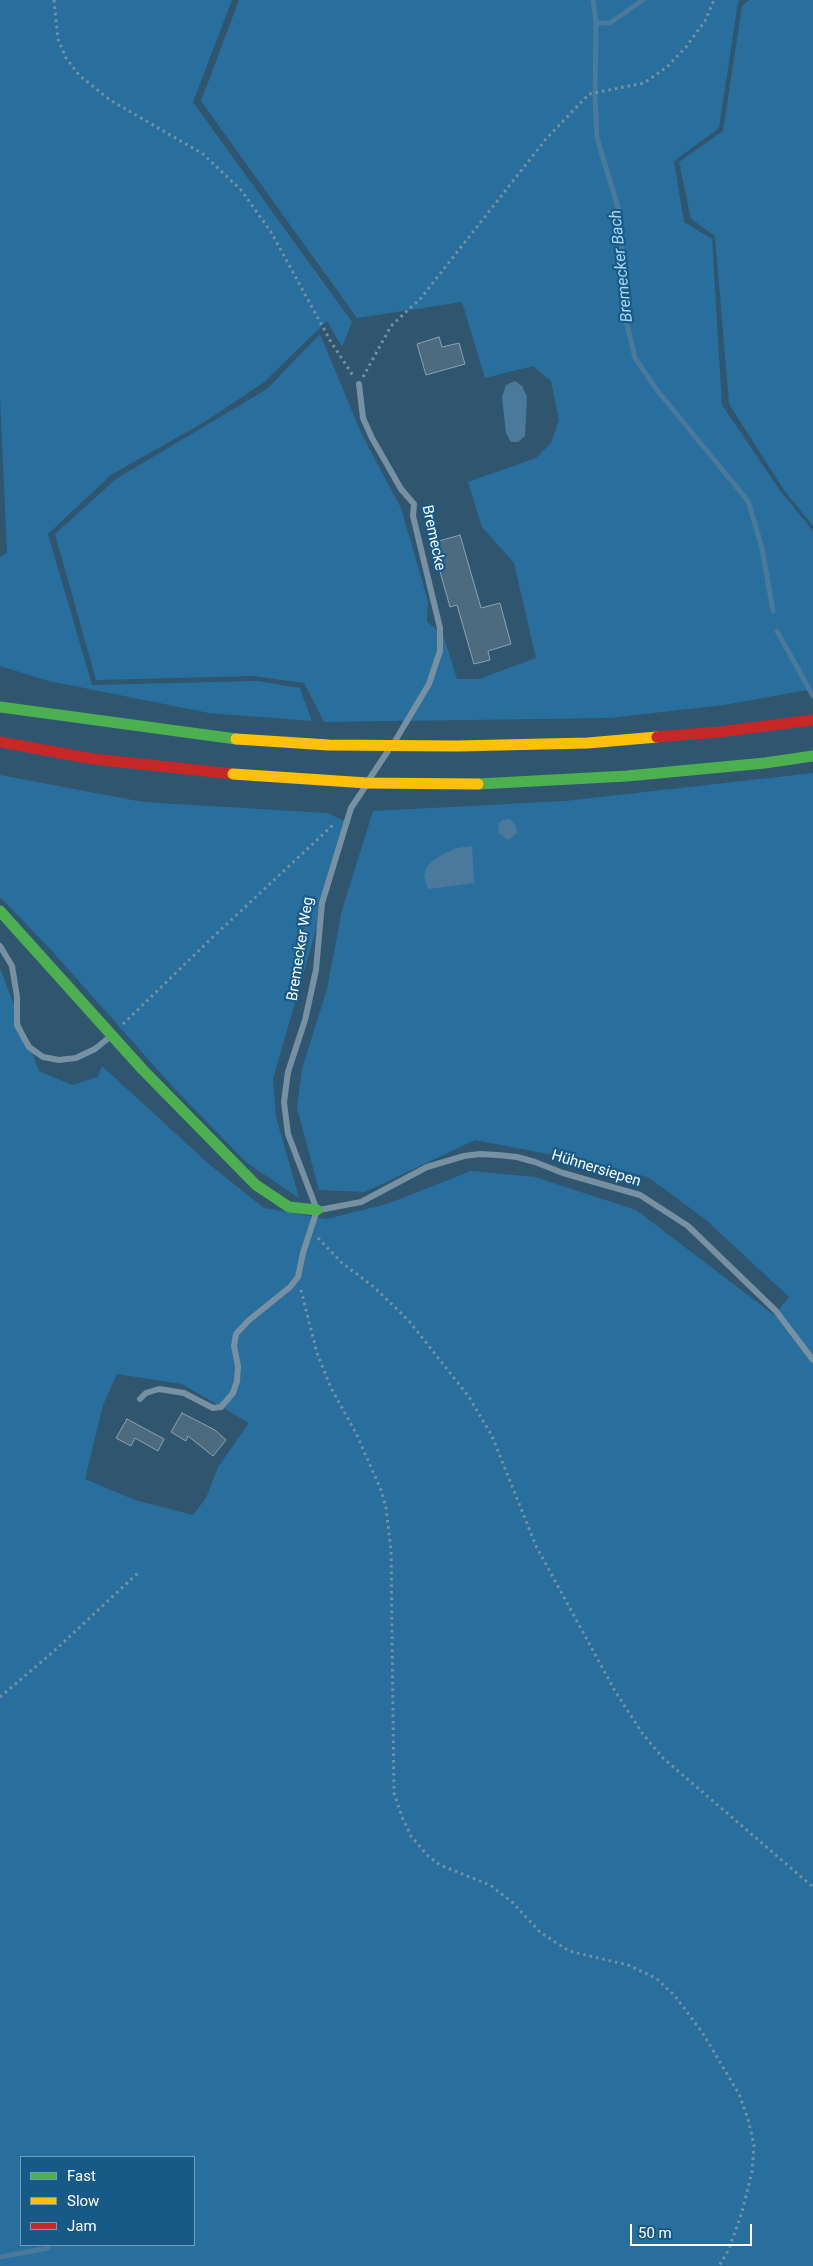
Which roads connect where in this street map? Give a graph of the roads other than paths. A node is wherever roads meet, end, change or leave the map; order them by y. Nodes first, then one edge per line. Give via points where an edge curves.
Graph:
1 (359, 384) road end
2 (440, 651) joint
3 (0, 707) edge
4 (813, 720) edge
5 (0, 742) edge
6 (813, 756) edge
7 (0, 911) edge
8 (0, 946) edge
9 (112, 1035) junction
10 (317, 1210) junction
11 (813, 1360) edge
12 (140, 1399) dead end

1 - 2 lane, Bremecke via 363,418 372,438 401,489 414,504 413,516 440,628
2 - 10 lane, Bremecker Weg via 419,704 351,808 322,903 316,970 305,1020 288,1072 284,1102 288,1134
3 - 4 main road, bridge via 236,739 338,745 588,743
5 - 6 main road, bridge via 93,759 233,774 367,783 487,784 627,776
7 - 9 main road
8 - 9 lane via 12,966 18,1025 29,1047 43,1057 59,1060 76,1058 95,1049
9 - 10 main road via 256,1185 288,1207
10 - 11 lane, Hühnersiepen via 361,1202 427,1167 464,1156 507,1156 535,1162 640,1195 688,1226 776,1311
10 - 12 lane via 298,1277 290,1288 236,1334 237,1381 233,1393 221,1407 213,1408 184,1393 159,1389 146,1393

